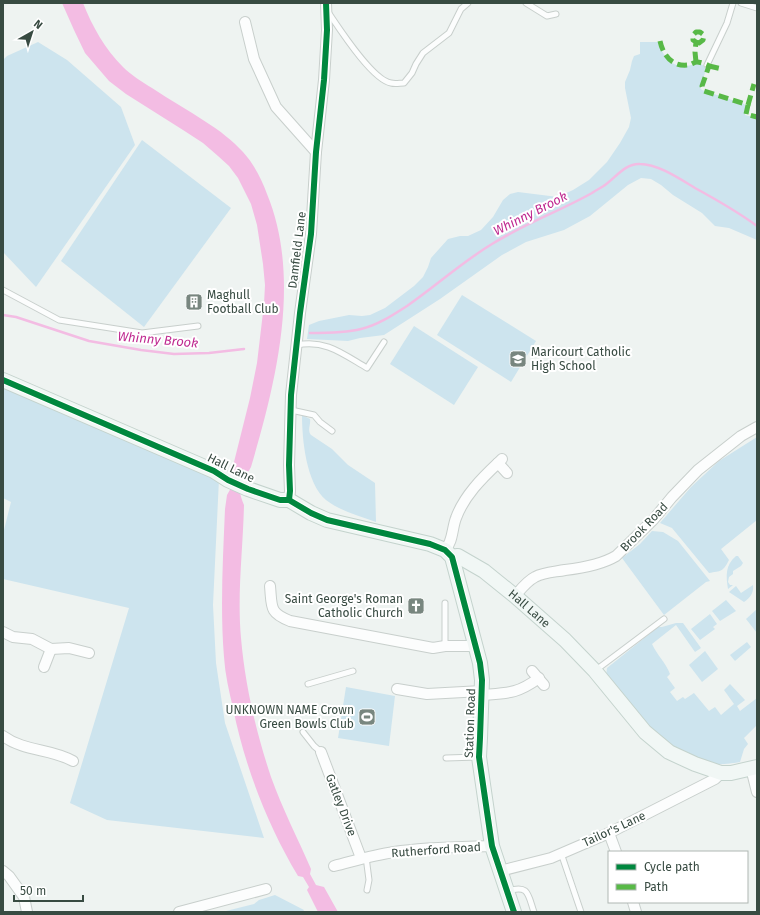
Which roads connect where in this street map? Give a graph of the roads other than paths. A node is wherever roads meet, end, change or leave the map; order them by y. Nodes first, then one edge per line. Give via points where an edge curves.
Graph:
1 (468, 3) edge
2 (526, 3) edge
3 (732, 3) edge
4 (740, 3) edge
5 (326, 6) edge
6 (757, 8) edge
7 (556, 14) dead end
8 (245, 22) dead end
9 (707, 65) dead end
10 (316, 152) junction
11 (3, 290) edge
12 (198, 326) dead end
13 (384, 342) dead end
14 (297, 345) junction
15 (3, 380) edge
16 (290, 410) junction
17 (757, 427) edge
18 (332, 430) dead end
19 (507, 472) dead end
20 (290, 500) junction
21 (448, 554) junction
22 (270, 586) dead end
23 (515, 596) junction
24 (445, 604) dead end
25 (664, 618) dead end
26 (3, 632) edge
27 (445, 646) junction
28 (475, 646) junction
29 (51, 648) junction
30 (89, 653) dead end
31 (44, 666) dead end
32 (353, 671) dead end
33 (595, 671) junction
34 (538, 678) dead end
35 (308, 684) dead end
36 (397, 689) dead end
37 (482, 693) junction
38 (303, 732) dead end
39 (3, 736) edge
40 (321, 752) joint
41 (478, 757) junction
42 (446, 758) dead end
43 (73, 761) dead end
44 (754, 767) edge
45 (721, 773) junction
46 (757, 792) edge
47 (609, 833) junction
48 (492, 846) junction
49 (616, 851) edge
50 (561, 853) junction
51 (364, 858) junction
52 (334, 866) dead end
53 (3, 871) edge
54 (500, 871) junction
55 (266, 889) dead end
56 (367, 890) dead end
57 (507, 892) junction
58 (27, 912) edge
59 (179, 912) edge
60 (514, 912) edge
61 (534, 912) edge
62 (581, 912) edge

1 - 5 lane via 461,9 449,33 423,53 404,83 391,83 374,73 347,40
2 - 7 lane via 547,16
3 - 9 lane via 727,23
4 - 6 lane
5 - 10 street, Damfield Lane via 324,80
8 - 10 street via 254,59 276,107
10 - 14 street, Damfield Lane via 311,234
11 - 12 lane via 59,320 142,333
13 - 14 lane via 367,368 328,345
14 - 16 street, Damfield Lane
15 - 20 street, Hall Lane via 214,471 248,489 280,500
16 - 18 lane via 314,415
16 - 20 street, Damfield Lane
17 - 23 street, Brook Road via 741,436 698,470 616,556 594,565 536,576
19 - 21 street via 501,461 480,480 464,502 456,517
20 - 21 street, Hall Lane via 327,520 430,544
21 - 23 street, Hall Lane via 470,562
21 - 28 street, Station Road
22 - 27 street via 272,609 279,617 290,621 433,648
23 - 33 street, Hall Lane via 566,640
24 - 27 lane
25 - 33 lane
26 - 29 street via 13,637 32,639
27 - 28 street
28 - 37 street, Station Road via 480,663
29 - 30 street via 69,648
29 - 31 street
32 - 35 lane
33 - 45 street, Hall Lane via 657,743 681,758
34 - 37 street via 521,690
36 - 37 street via 427,694
37 - 41 street, Station Road
38 - 40 lane
39 - 43 street via 18,745 63,755
40 - 51 street, Gatley Drive
41 - 42 lane
41 - 48 street, Station Road
44 - 45 street, Hall Lane
44 - 46 street
45 - 47 street, Tailor's Lane via 715,779
47 - 49 street
47 - 50 street, Tailor's Lane
48 - 51 street, Rutherford Road via 423,848
48 - 54 street, Station Road
50 - 54 street, Tailor's Lane
50 - 62 lane
51 - 52 street, Rutherford Road
51 - 56 lane via 370,880
53 - 58 street via 10,876 24,897
54 - 57 street, Station Road
55 - 59 street
57 - 60 street, Station Road
57 - 61 lane via 519,888 525,890

